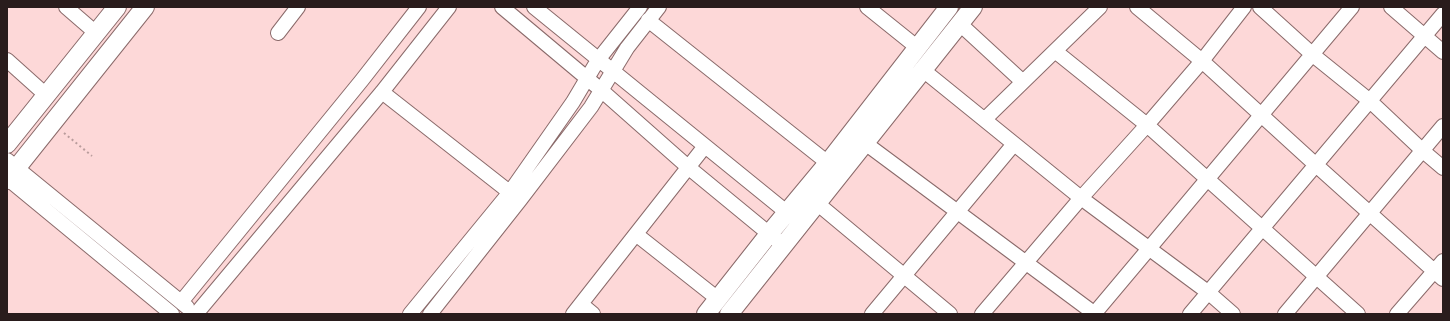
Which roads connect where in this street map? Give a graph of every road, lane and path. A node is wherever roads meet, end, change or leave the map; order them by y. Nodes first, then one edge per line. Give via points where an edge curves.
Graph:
1 (66, 7) edge
2 (117, 7) edge
3 (145, 7) edge
4 (298, 7) edge
5 (419, 7) edge
6 (449, 7) edge
7 (502, 7) edge
8 (534, 7) edge
9 (640, 7) edge
10 (659, 7) edge
11 (867, 7) edge
12 (949, 7) edge
13 (1100, 7) edge
14 (1137, 7) edge
15 (1244, 7) edge
16 (1260, 7) edge
17 (1352, 7) edge
18 (1391, 7) edge
19 (972, 8) edge
20 (1443, 14) edge
21 (648, 20) junction
22 (960, 24) junction
23 (96, 33) junction
24 (278, 33) dead end
25 (1425, 36) junction
26 (918, 48) junction
27 (1055, 51) junction
28 (1443, 52) edge
29 (1313, 54) junction
30 (7, 60) edge
31 (598, 60) junction
32 (1202, 61) junction
33 (923, 70) junction
34 (613, 71) junction
35 (587, 78) junction
36 (1023, 82) junction
37 (601, 90) junction
38 (382, 92) junction
39 (46, 95) junction
40 (1370, 101) junction
41 (1262, 116) junction
42 (985, 119) junction
43 (52, 123) junction
44 (1147, 126) junction
45 (1443, 126) edge
46 (865, 143) junction
47 (7, 144) edge
48 (1014, 144) junction
49 (705, 146) junction
50 (1423, 151) junction
51 (92, 156) dead end
52 (828, 163) junction
53 (1316, 165) junction
54 (688, 167) junction
55 (1443, 168) edge
56 (9, 173) edge
57 (1207, 180) junction
58 (515, 196) junction
59 (1081, 198) junction
60 (818, 204) junction
61 (959, 211) junction
62 (787, 212) junction
63 (1370, 213) junction
64 (802, 224) junction
65 (1263, 228) junction
66 (637, 234) junction
67 (769, 234) junction
68 (784, 246) junction
69 (1150, 248) junction
70 (1025, 263) junction
71 (1440, 270) edge
72 (904, 276) junction
73 (1317, 276) junction
74 (1208, 293) junction
75 (718, 299) junction
76 (181, 302) junction
77 (577, 309) edge
78 (172, 314) edge
79 (196, 314) edge
80 (410, 314) edge
81 (430, 314) edge
82 (593, 314) edge
83 (706, 314) edge
84 (729, 314) edge
85 (872, 314) edge
86 (950, 314) edge
87 (982, 314) edge
88 (1095, 314) edge
89 (1190, 314) edge
90 (1233, 314) edge
91 (1285, 314) edge
92 (1358, 314) edge
93 (1397, 314) edge

1 - 23 street
2 - 23 main road
3 - 43 main road
4 - 24 street
5 - 76 street
6 - 38 street
7 - 35 street
8 - 31 street
9 - 31 street
10 - 21 street
11 - 26 street
12 - 26 main road
13 - 27 street
14 - 32 street
15 - 32 street
16 - 29 street
17 - 29 street
18 - 25 street
19 - 22 main road
20 - 25 street
21 - 34 street
21 - 52 street
22 - 33 main road
22 - 36 street
23 - 39 main road
25 - 28 street
25 - 40 street
26 - 52 main road
27 - 36 street
27 - 44 street
29 - 40 street
29 - 41 street
30 - 39 street
31 - 34 street
31 - 35 street
32 - 41 street
32 - 44 street
33 - 42 street
33 - 46 main road
34 - 37 street
34 - 49 street
35 - 37 street
35 - 58 street
36 - 42 street
37 - 54 street
37 - 58 street via 590,107
38 - 58 street
38 - 79 street
39 - 47 main road
40 - 50 street
40 - 53 street
41 - 53 street
41 - 57 street
42 - 48 street
43 - 51 path
43 - 56 main road
44 - 57 street
44 - 59 street
45 - 50 street
46 - 60 main road
46 - 61 street
48 - 59 street
48 - 61 street
49 - 54 street
49 - 62 street
50 - 55 street
50 - 63 street
52 - 62 main road
53 - 63 street
53 - 65 street
54 - 66 street
54 - 67 street
56 - 76 street
56 - 78 street
57 - 65 street
57 - 69 street
58 - 80 street
58 - 81 street
59 - 69 street
59 - 70 street
60 - 64 main road
60 - 72 street
61 - 70 street
61 - 72 street
62 - 64 street
62 - 67 main road
63 - 71 street
63 - 73 street
64 - 68 main road
65 - 73 street
65 - 74 street
66 - 75 street
66 - 77 street
67 - 68 street
67 - 75 main road
68 - 84 main road
69 - 74 street
69 - 88 street
70 - 87 street
70 - 88 street
71 - 93 street
72 - 85 street
72 - 86 street
73 - 91 street
73 - 92 street
74 - 89 street
74 - 90 street
75 - 83 main road
76 - 79 street
77 - 82 street

